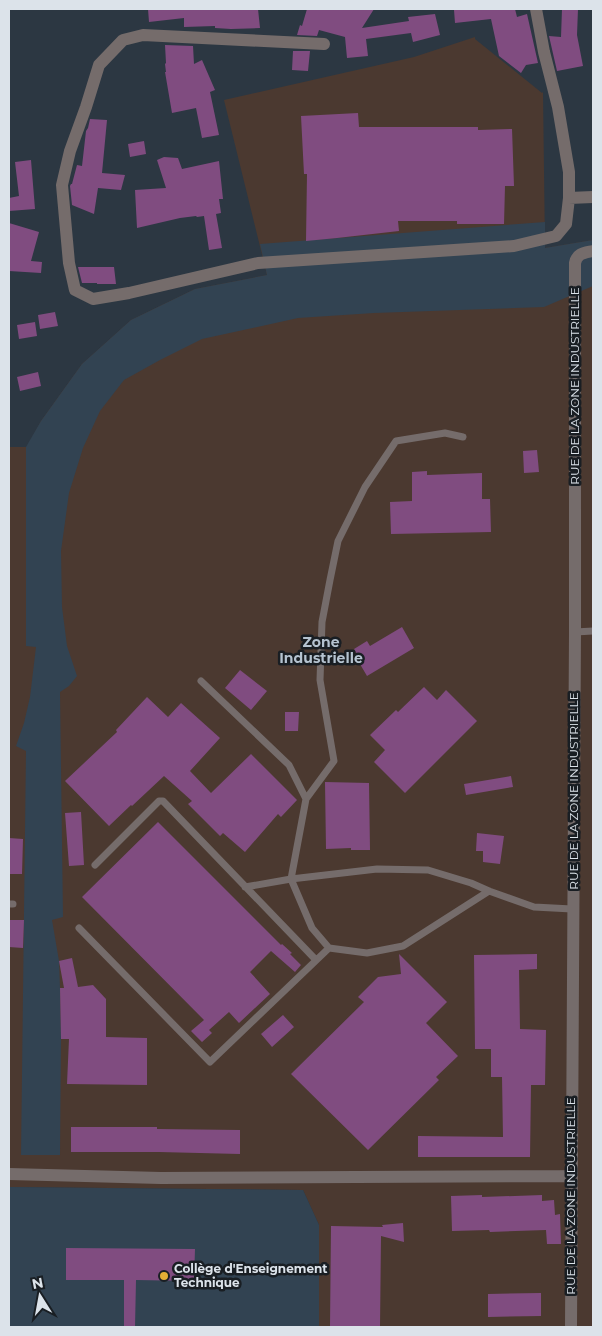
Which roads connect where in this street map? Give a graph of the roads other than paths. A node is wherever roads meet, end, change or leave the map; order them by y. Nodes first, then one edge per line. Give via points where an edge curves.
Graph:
1 (536, 9) edge
2 (324, 44) dead end
3 (593, 197) edge
4 (570, 198) junction
5 (593, 251) edge
6 (463, 437) dead end
7 (593, 631) edge
8 (575, 632) junction
9 (201, 681) dead end
10 (306, 799) junction
11 (95, 864) dead end
12 (291, 879) junction
13 (245, 887) junction
14 (489, 891) junction
15 (572, 909) junction
16 (79, 928) dead end
17 (329, 948) junction
18 (316, 960) junction
19 (9, 1174) edge
20 (572, 1176) junction
21 (570, 1327) edge

1 - 4 street via 558,107
2 - 4 street via 143,35 123,40 99,65 62,185 69,263 76,290 93,299 258,263 514,246 556,236 566,224
3 - 4 street
5 - 8 street, RUE DE LA ZONE INDUSTRIELLE via 578,255 575,273
6 - 10 lane via 445,433 396,441 365,487 338,541 322,622 320,680 334,761
7 - 8 lane
8 - 15 street, RUE DE LA ZONE INDUSTRIELLE
9 - 10 lane via 289,765
10 - 12 lane
11 - 13 lane via 163,801
12 - 13 lane
12 - 14 lane via 377,869 428,870
12 - 17 lane via 312,928
13 - 18 lane
14 - 15 lane via 534,907
14 - 17 lane via 403,946 367,953
15 - 20 street, RUE DE LA ZONE INDUSTRIELLE
16 - 18 lane via 210,1062
17 - 18 lane
19 - 20 street via 161,1178
20 - 21 street, RUE DE LA ZONE INDUSTRIELLE

